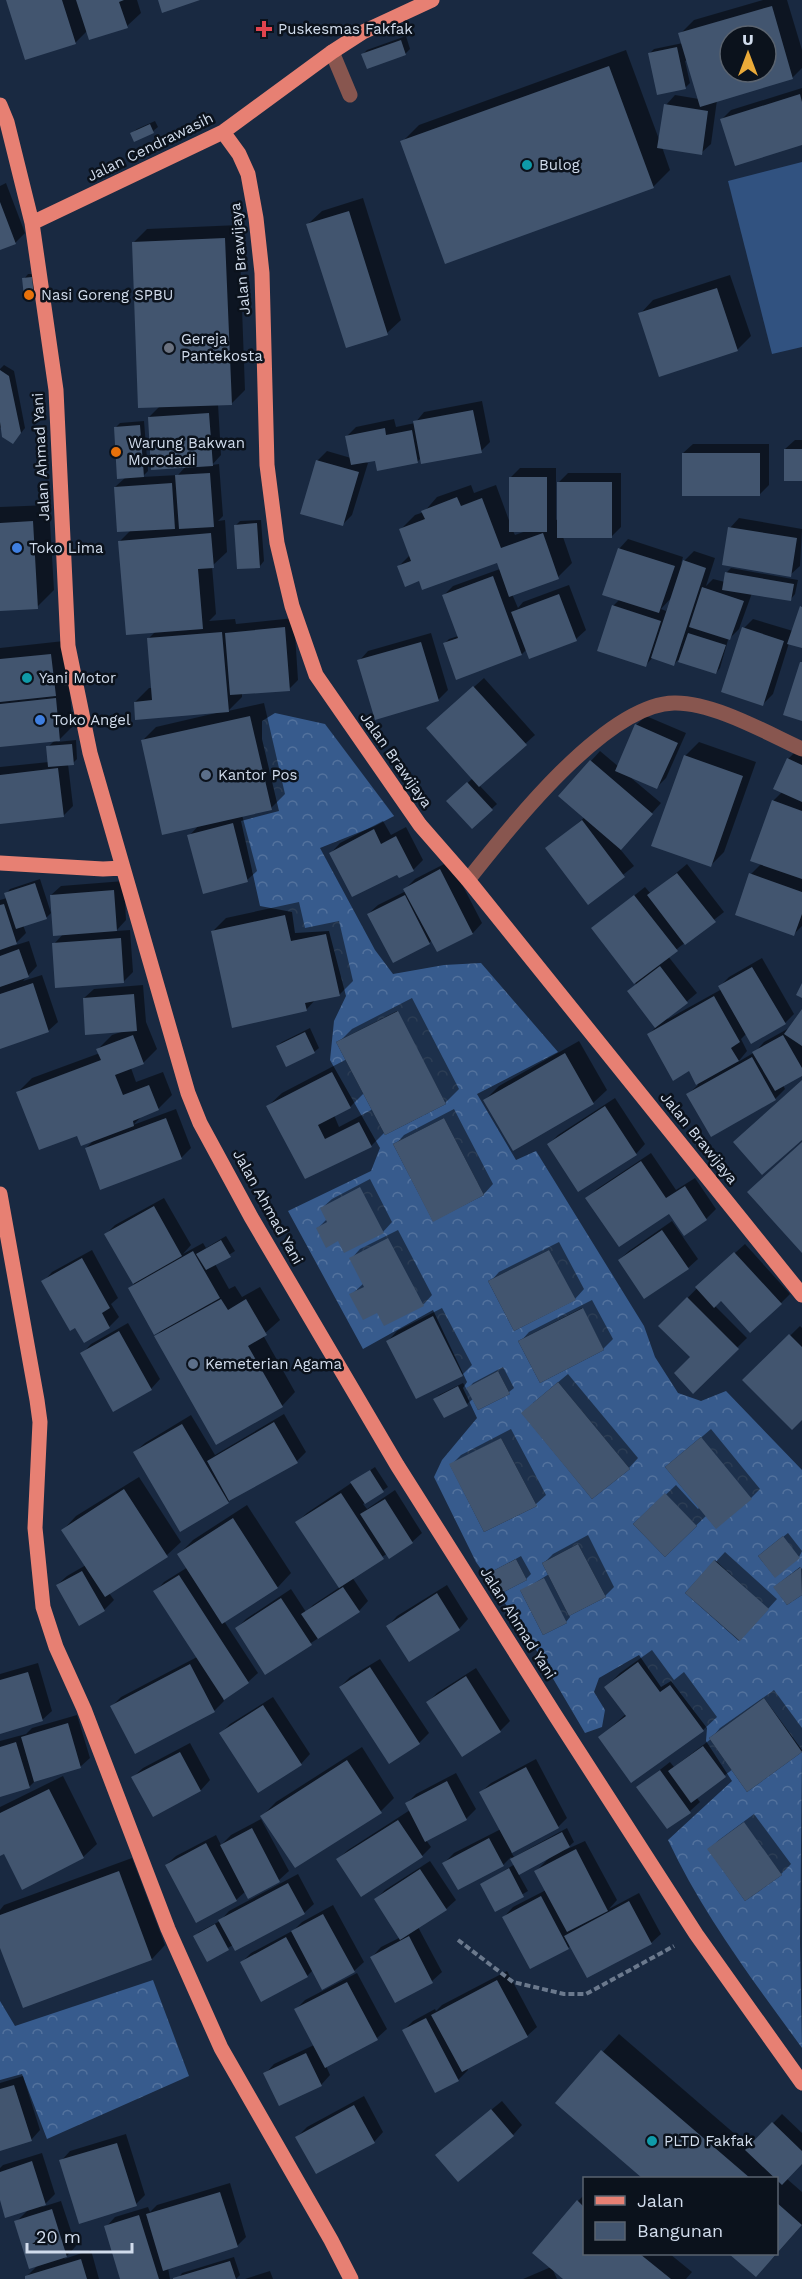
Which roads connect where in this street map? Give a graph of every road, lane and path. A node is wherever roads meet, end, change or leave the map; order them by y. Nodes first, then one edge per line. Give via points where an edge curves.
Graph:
1 (432, 0) edge
2 (332, 52) junction
3 (350, 95) dead end
4 (0, 105) edge
5 (223, 132) junction
6 (32, 223) junction
7 (802, 749) edge
8 (0, 863) edge
9 (123, 868) junction
10 (468, 880) junction
11 (0, 1194) edge
12 (802, 1295) edge
13 (696, 1934) junction
14 (458, 1940) dead end
15 (802, 2083) edge
16 (351, 2279) edge

1 - 2 main road, Jalan Cendrawasih via 363,32
2 - 3 street
2 - 5 main road, Jalan Cendrawasih
4 - 6 main road, Jalan Ahmad Yani
5 - 6 main road, Jalan Cendrawasih
5 - 10 main road, Jalan Brawijaya via 243,164 252,190 262,273 267,465 277,543 292,606 316,675 420,825
6 - 9 main road, Jalan Ahmad Yani via 56,390 68,646 90,753
7 - 10 street via 708,709 674,703 645,708 627,717 552,782
8 - 9 main road
9 - 13 main road, Jalan Ahmad Yani via 200,1123 397,1466
10 - 12 main road, Jalan Brawijaya
11 - 16 main road via 38,1401 35,1528 43,1606 56,1647 84,1709 168,1929 221,2048
13 - 14 path via 586,1994 564,1994 513,1982
13 - 15 main road, Jalan Ahmad Yani

